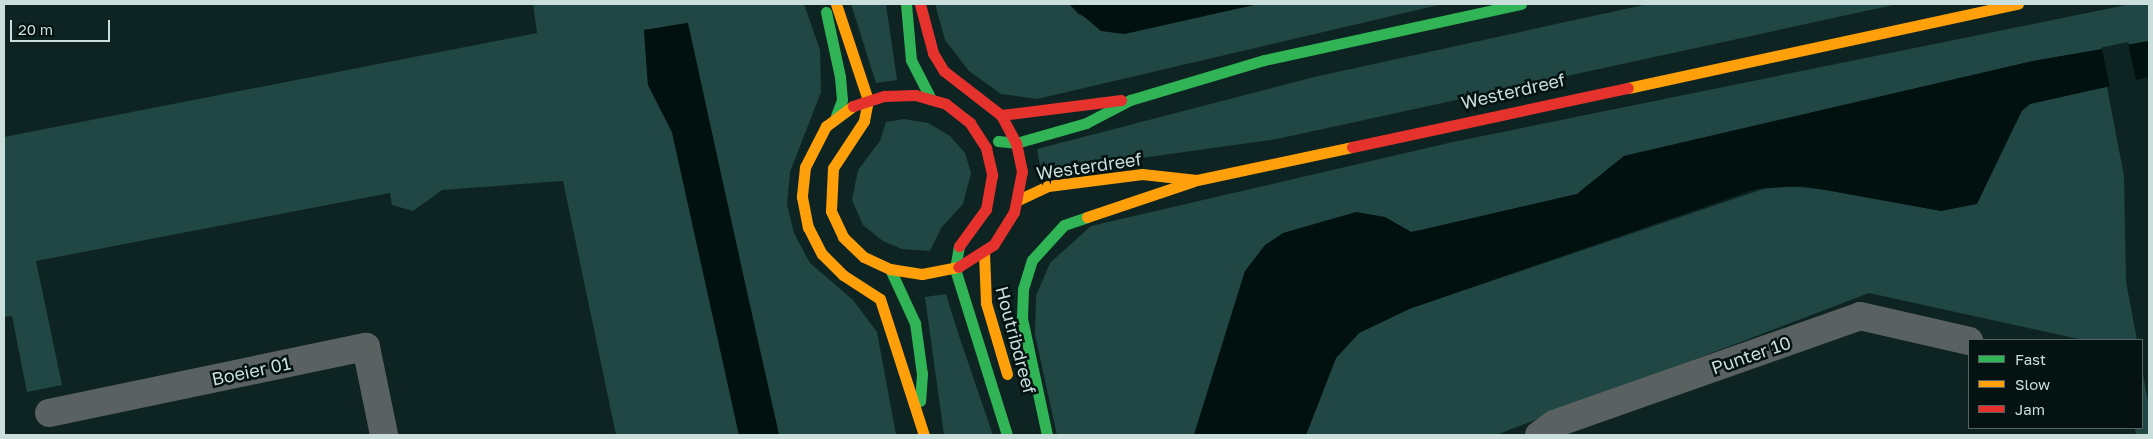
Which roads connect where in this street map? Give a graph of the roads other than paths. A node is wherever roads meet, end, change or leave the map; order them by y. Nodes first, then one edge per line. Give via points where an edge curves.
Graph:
1 (824, 4) edge
2 (836, 4) edge
3 (906, 4) edge
4 (920, 4) edge
5 (1521, 4) edge
6 (2018, 4) edge
7 (931, 99) junction
8 (868, 100) junction
9 (1130, 100) junction
10 (1001, 115) junction
11 (836, 116) junction
12 (980, 135) junction
13 (1016, 143) junction
14 (1198, 180) junction
15 (1018, 200) junction
16 (984, 253) junction
17 (890, 269) junction
18 (955, 269) junction
19 (1968, 341) edge
20 (1011, 388) dead end
21 (919, 410) junction
22 (49, 413) dead end
23 (384, 435) edge
24 (924, 435) edge
25 (1007, 435) edge
26 (1047, 435) edge
27 (1539, 435) edge

1 - 11 main road via 840,77 842,100
2 - 8 main road
3 - 7 main road via 911,60
4 - 10 main road via 934,53 956,82
5 - 9 main road, Westerdreef via 1264,60
6 - 14 main road, Westerdreef via 1619,86
7 - 8 main road via 900,94
7 - 12 main road via 959,112
8 - 11 main road
8 - 17 main road via 864,121 833,168 831,211 853,248
9 - 10 main road, Westerdreef via 1078,102
9 - 13 main road, Westerdreef via 1086,123
10 - 13 main road
11 - 21 main road via 817,139 805,167 804,212 814,241 831,265 870,290 889,316 899,363
12 - 13 main road
12 - 18 main road via 990,161 991,189 986,209 960,239
13 - 15 main road via 1022,171
14 - 15 main road, Westerdreef via 1142,174 1048,186
14 - 26 main road via 1064,225 1032,260 1023,289 1022,318
15 - 16 main road via 1001,235
16 - 18 main road
16 - 20 main road, Houtribdreef via 986,303
17 - 18 main road via 922,274
17 - 21 main road via 915,323 922,374
18 - 25 main road, Houtribdreef
19 - 27 street, Punter 10 via 1860,316 1554,424
21 - 24 main road
22 - 23 street, Boeier 01 via 366,348

